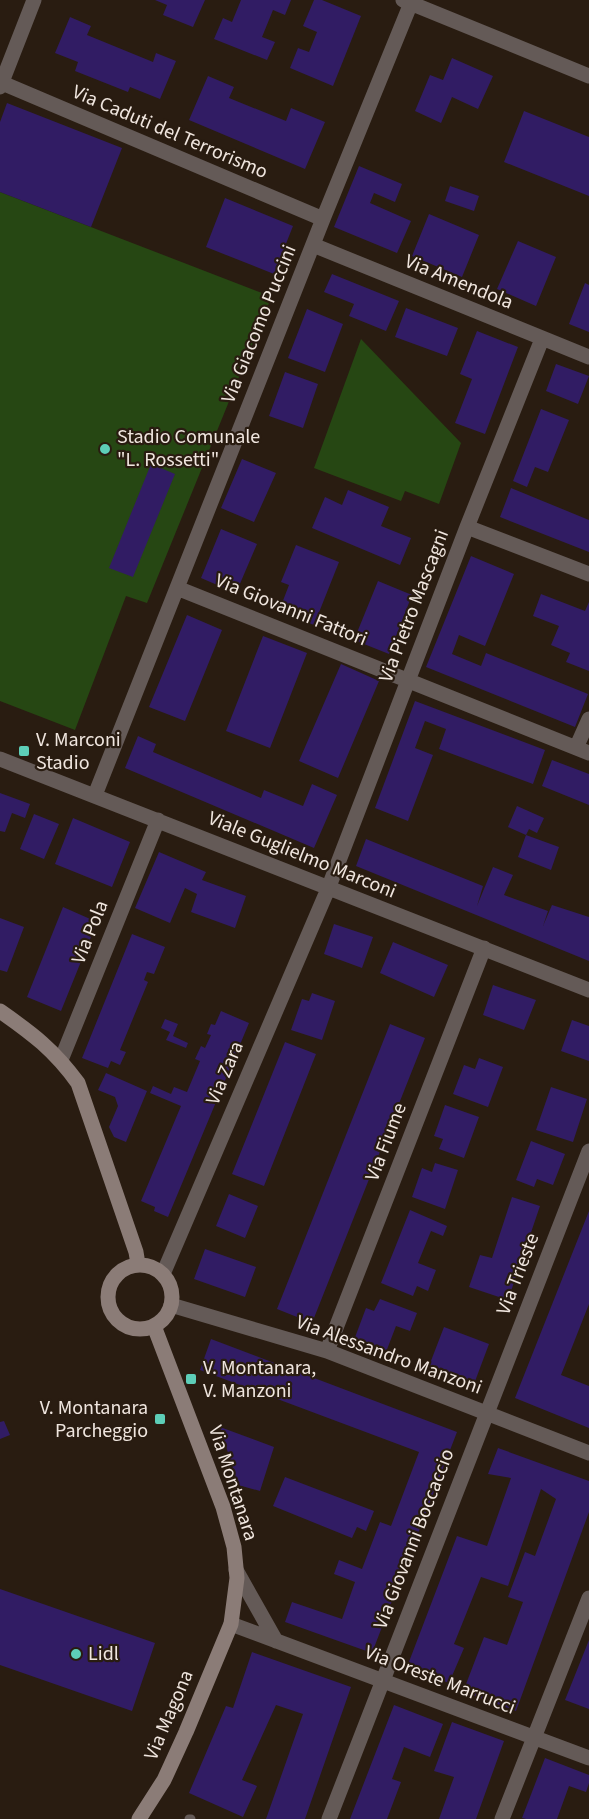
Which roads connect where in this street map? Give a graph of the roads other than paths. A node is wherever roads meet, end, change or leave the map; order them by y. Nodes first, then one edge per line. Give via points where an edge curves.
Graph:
1 (34, 0) edge
2 (407, 2) edge
3 (589, 76) edge
4 (1, 85) edge
5 (323, 219) junction
6 (313, 244) junction
7 (542, 339) junction
8 (589, 357) edge
9 (467, 527) junction
10 (589, 574) edge
11 (177, 588) junction
12 (408, 680) junction
13 (589, 719) edge
14 (583, 751) edge
15 (0, 759) edge
16 (95, 795) junction
17 (158, 820) junction
18 (327, 889) junction
19 (484, 948) junction
20 (589, 990) edge
21 (0, 1011) edge
22 (61, 1060) junction
23 (589, 1151) edge
24 (138, 1264) junction
25 (163, 1274) junction
26 (171, 1305) junction
27 (154, 1326) junction
28 (327, 1351) junction
29 (486, 1413) junction
30 (589, 1453) edge
31 (236, 1570) junction
32 (589, 1598) edge
33 (231, 1624) junction
34 (276, 1641) junction
35 (382, 1680) junction
36 (535, 1738) junction
37 (589, 1758) edge
38 (139, 1819) edge
39 (329, 1819) edge
40 (502, 1819) edge

1 - 4 street
2 - 3 street
2 - 5 street, Via Giacomo Puccini
4 - 5 street, Via Caduti del Terrorismo
5 - 6 street, Via Giacomo Puccini
6 - 7 street, Via Amendola
6 - 11 street, Via Giacomo Puccini
7 - 8 street, Via Amendola
7 - 9 street, Via Pietro Mascagni
9 - 10 street
9 - 12 street, Via Pietro Mascagni
11 - 12 street, Via Giovanni Fattori
11 - 16 street, Via Giacomo Puccini
12 - 14 street, Via Giovanni Fattori
12 - 18 street, Via Pietro Mascagni
13 - 14 street
15 - 16 street, Viale Guglielmo Marconi
16 - 17 street, Viale Guglielmo Marconi
17 - 18 street, Viale Guglielmo Marconi
17 - 22 street, Via Pola
18 - 19 street, Viale Guglielmo Marconi
18 - 25 street, Via Zara
19 - 20 street, Viale Guglielmo Marconi
19 - 28 street, Via Fiume
21 - 22 main road
22 - 24 main road via 78,1083
23 - 29 street, Via Trieste
24 - 25 main road
24 - 27 main road via 117,1273 107,1292 108,1303 125,1326
25 - 26 main road via 172,1294
26 - 27 main road via 162,1321
26 - 28 street, Via Alessandro Manzoni
27 - 31 main road, Via Montanara via 223,1507
28 - 29 street, Via Alessandro Manzoni
29 - 30 street, Via Alessandro Manzoni
29 - 35 street, Via Giovanni Boccaccio
31 - 33 main road, Via Montanara
31 - 34 street
32 - 36 street
33 - 34 street, Via Oreste Marrucci
33 - 38 main road, Via Magona via 164,1780
34 - 35 street, Via Oreste Marrucci
35 - 36 street, Via Oreste Marrucci
35 - 39 street, Via Giovanni Boccaccio
36 - 37 street, Via Oreste Marrucci
36 - 40 street

